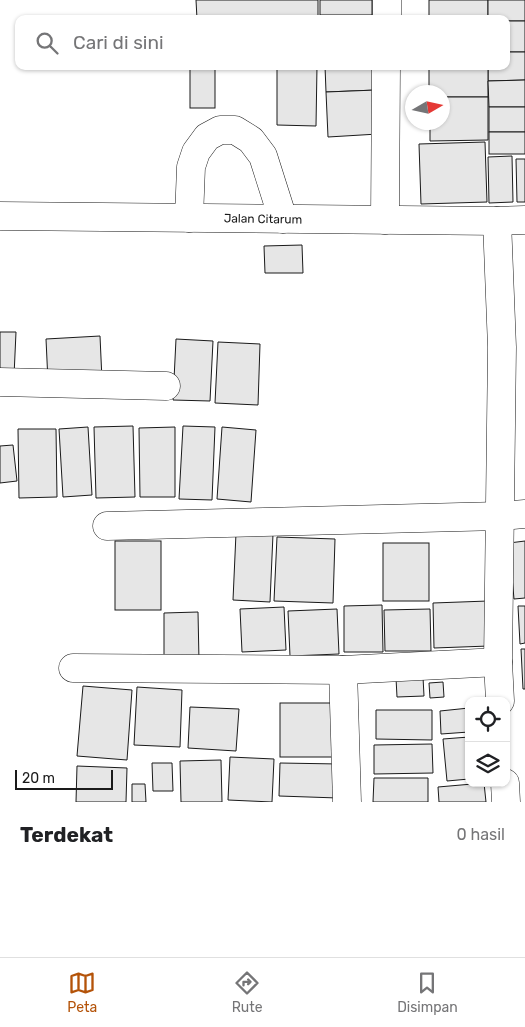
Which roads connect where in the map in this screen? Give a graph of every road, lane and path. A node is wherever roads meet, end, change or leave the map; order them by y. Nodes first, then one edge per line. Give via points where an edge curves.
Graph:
1 (387, 0) edge
2 (386, 15) edge
3 (386, 70) edge
4 (0, 216) edge
5 (189, 218) junction
6 (283, 219) junction
7 (385, 220) junction
8 (525, 220) edge
9 (497, 221) junction
10 (0, 382) edge
11 (166, 386) dead end
12 (513, 515) edge
13 (107, 526) dead end
14 (498, 662) junction
15 (73, 668) dead end
16 (343, 670) junction
17 (500, 697) edge
18 (505, 787) edge
19 (347, 802) edge
20 (506, 802) edge

1 - 2 street
3 - 7 street
4 - 5 street, Jalan Citarum
5 - 6 street, Jalan Citarum
5 - 6 street via 191,167 196,152 207,138 220,130 235,130 250,140 263,156
6 - 7 street, Jalan Citarum
7 - 9 street, Jalan Citarum
8 - 9 street, Jalan Citarum
9 - 12 street
10 - 11 street
12 - 13 street
12 - 14 street
14 - 16 street
14 - 17 street
15 - 16 street
16 - 19 street
18 - 20 street

